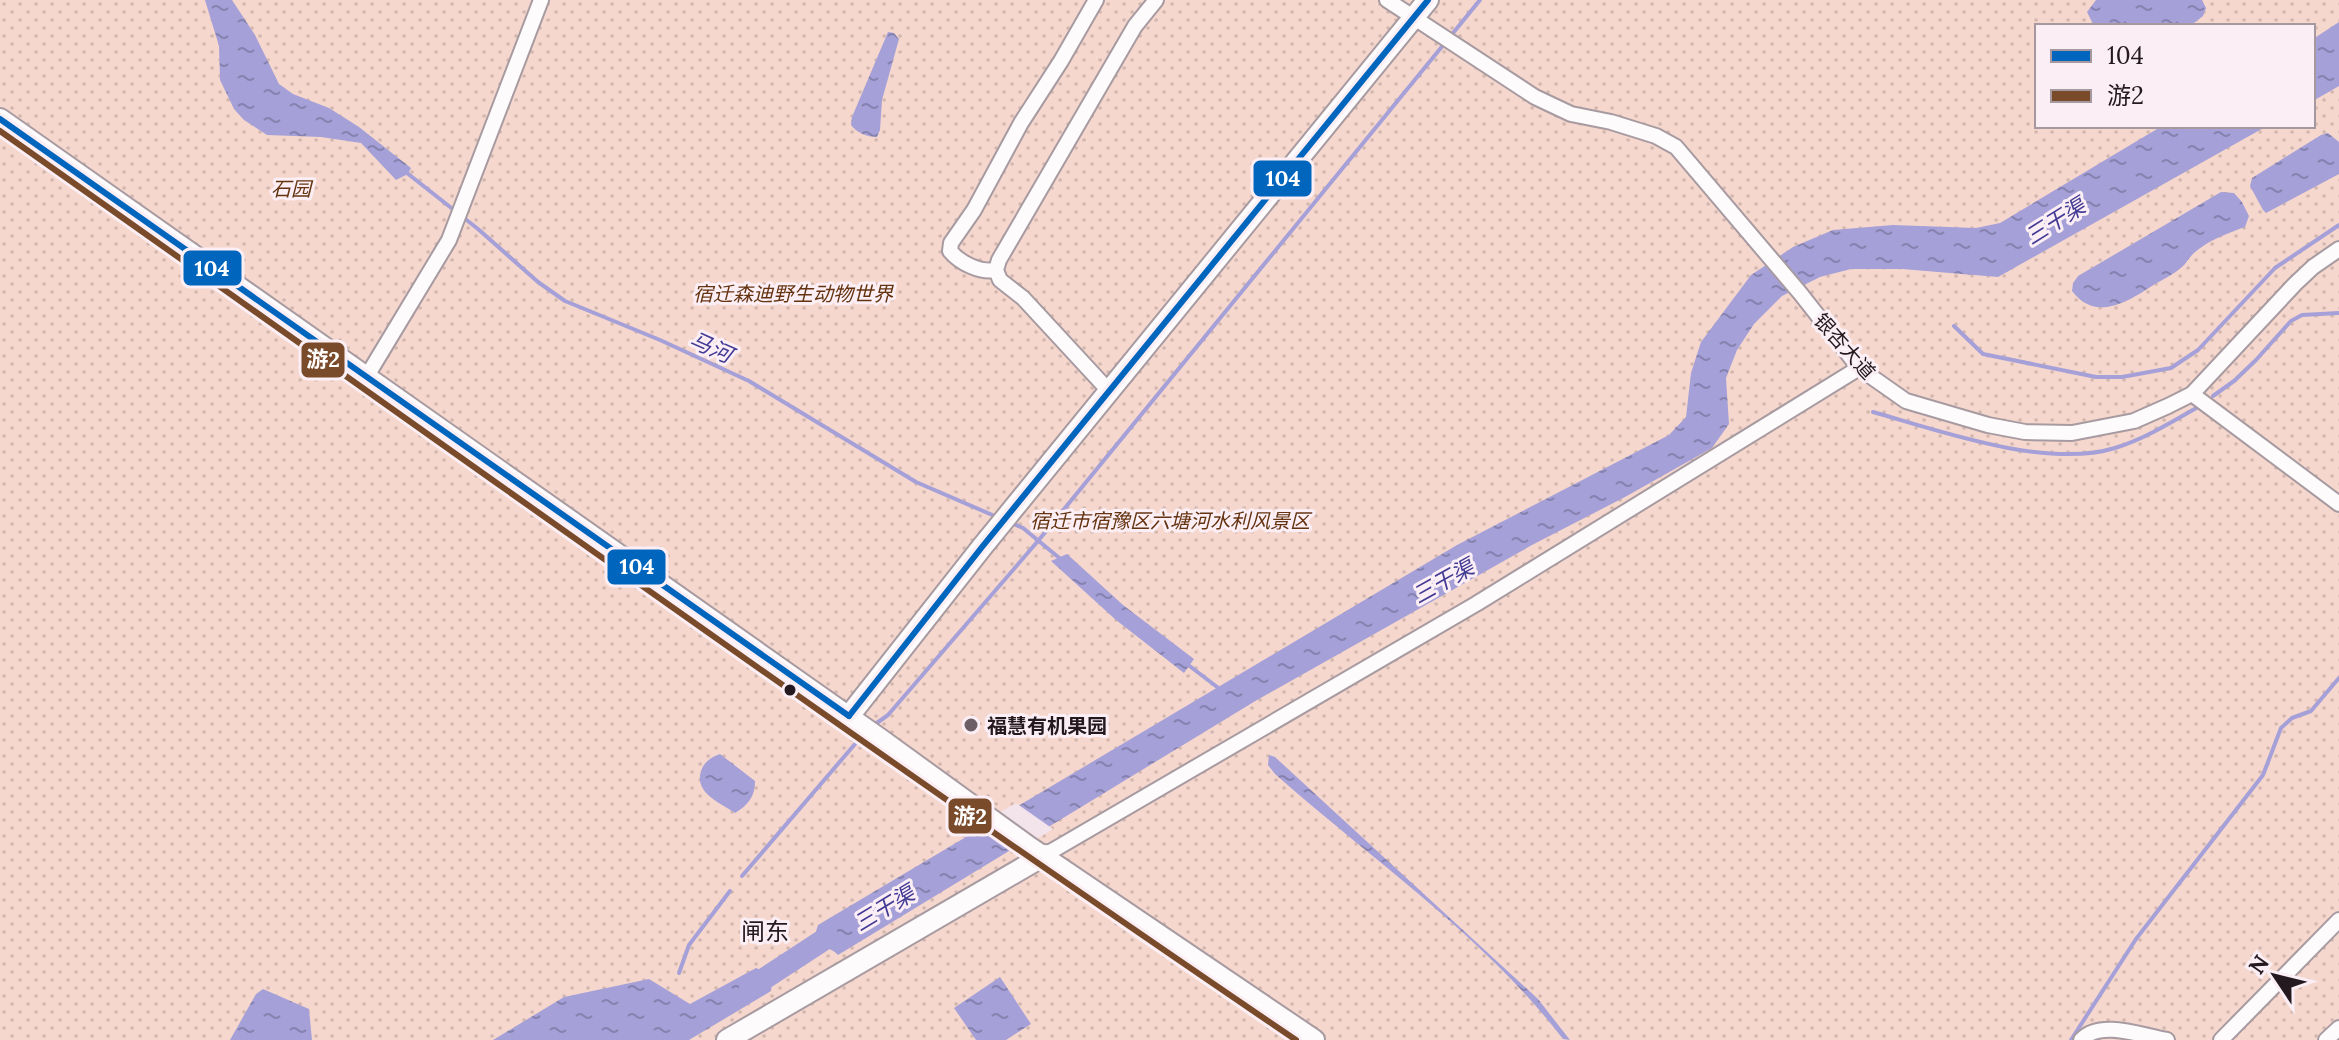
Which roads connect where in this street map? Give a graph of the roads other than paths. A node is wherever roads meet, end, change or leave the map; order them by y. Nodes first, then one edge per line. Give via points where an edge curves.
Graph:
1 (541, 0) edge
2 (1096, 0) edge
3 (1156, 0) edge
4 (1387, 0) edge
5 (1428, 0) edge
6 (1414, 17) junction
7 (0, 119) edge
8 (2339, 249) edge
9 (996, 270) junction
10 (1859, 368) junction
11 (367, 376) junction
12 (1109, 391) junction
13 (2192, 394) junction
14 (2339, 504) edge
15 (849, 716) junction
16 (1037, 853) junction
17 (2339, 920) edge
18 (2339, 1028) edge
19 (736, 1035) edge
20 (2225, 1036) edge
21 (1300, 1040) edge
22 (1314, 1040) edge
23 (2081, 1040) edge
24 (2167, 1040) edge
25 (2243, 1040) edge
26 (2326, 1040) edge

1 - 11 street via 449,240
2 - 9 street via 951,243 957,259
3 - 9 street via 1135,26
4 - 6 street, 银杏大道
5 - 6 main road
6 - 10 street, 银杏大道 via 1535,97 1676,147
6 - 12 main road
7 - 11 main road
8 - 13 street, 银杏大道 via 2295,284
9 - 12 street
10 - 13 street, 银杏大道 via 1906,401 2025,432 2100,430 2134,421
10 - 16 street via 1476,604
11 - 15 main road
12 - 15 main road
13 - 14 street
15 - 16 main road
16 - 19 main road
16 - 21 main road
16 - 22 main road
17 - 20 street
18 - 26 street
20 - 25 street
23 - 24 street via 2104,1029

